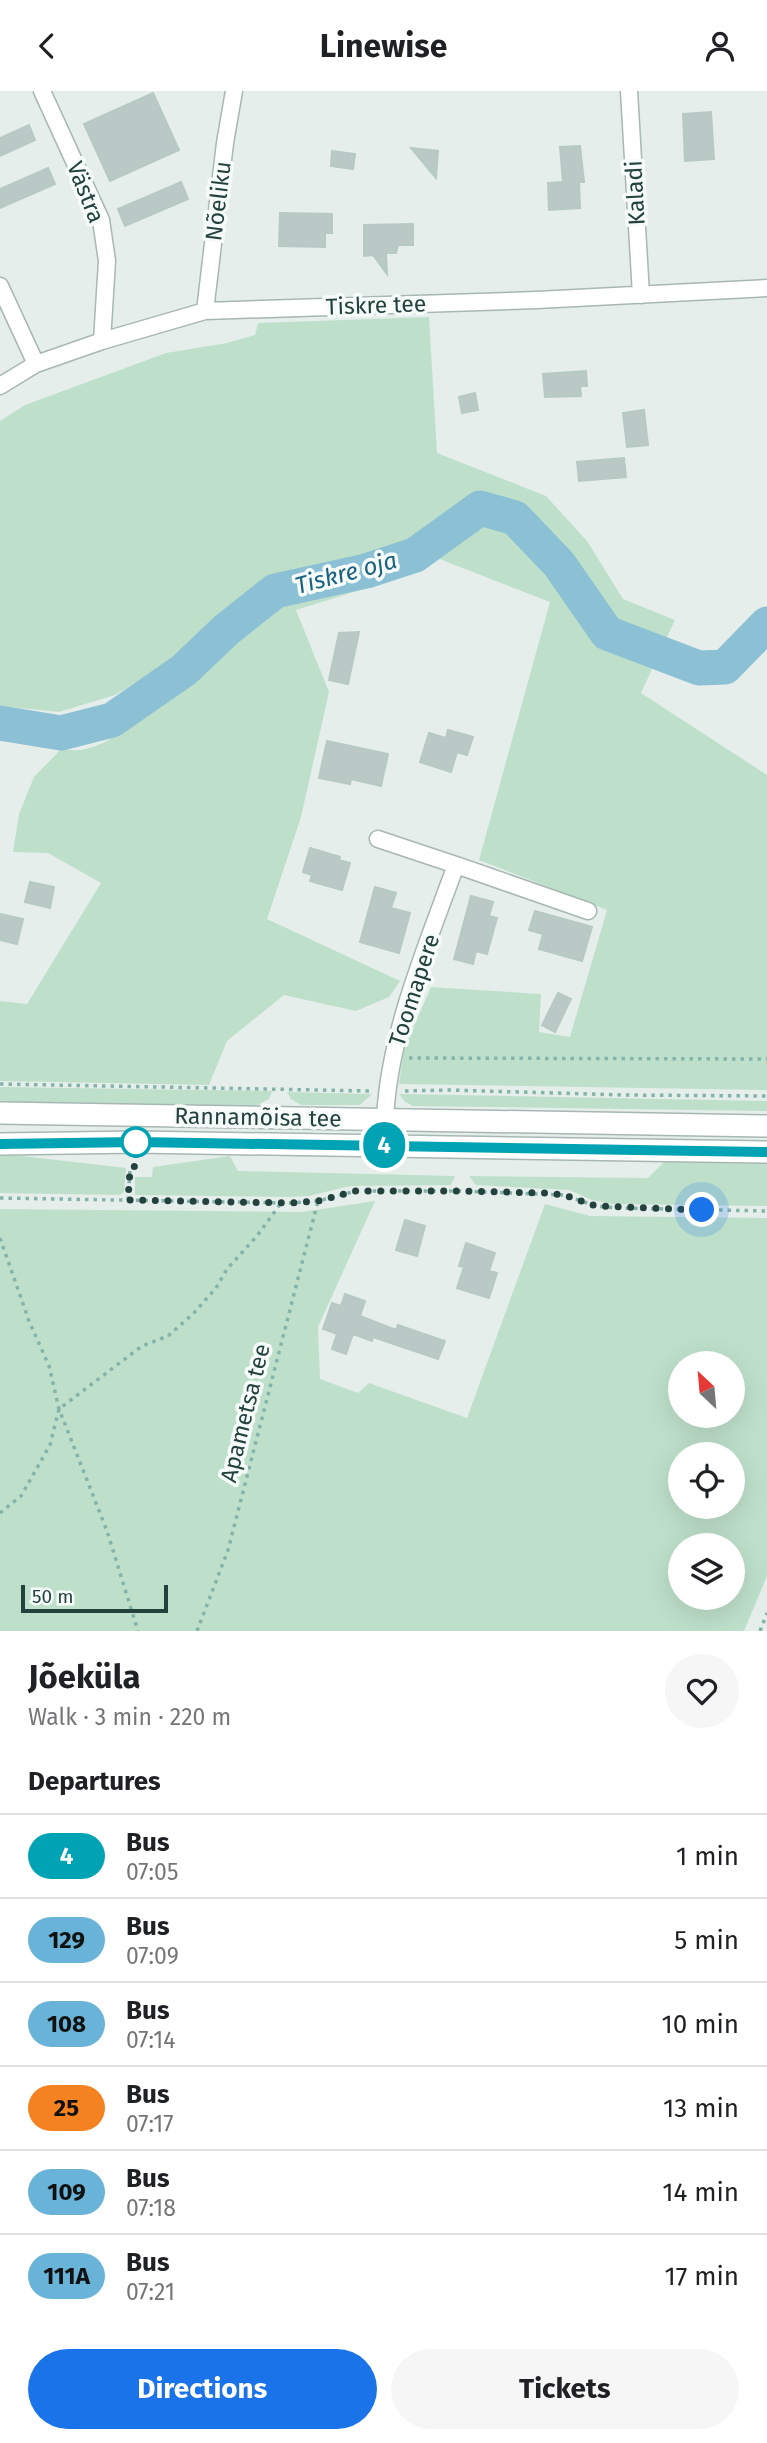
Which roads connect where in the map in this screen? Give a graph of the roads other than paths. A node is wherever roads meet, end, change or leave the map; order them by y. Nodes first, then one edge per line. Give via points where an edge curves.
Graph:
1 (42, 91) edge
2 (234, 91) edge
3 (629, 91) edge
4 (0, 286) edge
5 (767, 288) edge
6 (641, 295) junction
7 (205, 311) junction
8 (102, 341) junction
9 (36, 364) junction
10 (0, 386) edge
11 (379, 839) dead end
12 (456, 865) junction
13 (588, 911) dead end
14 (0, 1113) edge
15 (385, 1119) junction
16 (767, 1126) edge
17 (0, 1144) edge
18 (767, 1152) edge

1 - 8 street, Västra via 100,220 107,261
2 - 7 street, Nõeliku
3 - 6 street, Kaladi
4 - 9 street
5 - 6 street, Tiskre tee
6 - 7 street, Tiskre tee
7 - 8 street, Tiskre tee
8 - 9 street, Tiskre tee
9 - 10 street, Tiskre tee
11 - 12 street
12 - 13 street
12 - 15 street, Toomapere via 392,1058
14 - 15 street, Rannamõisa tee
15 - 16 street, Rannamõisa tee
17 - 18 street, Rannamõisa tee

